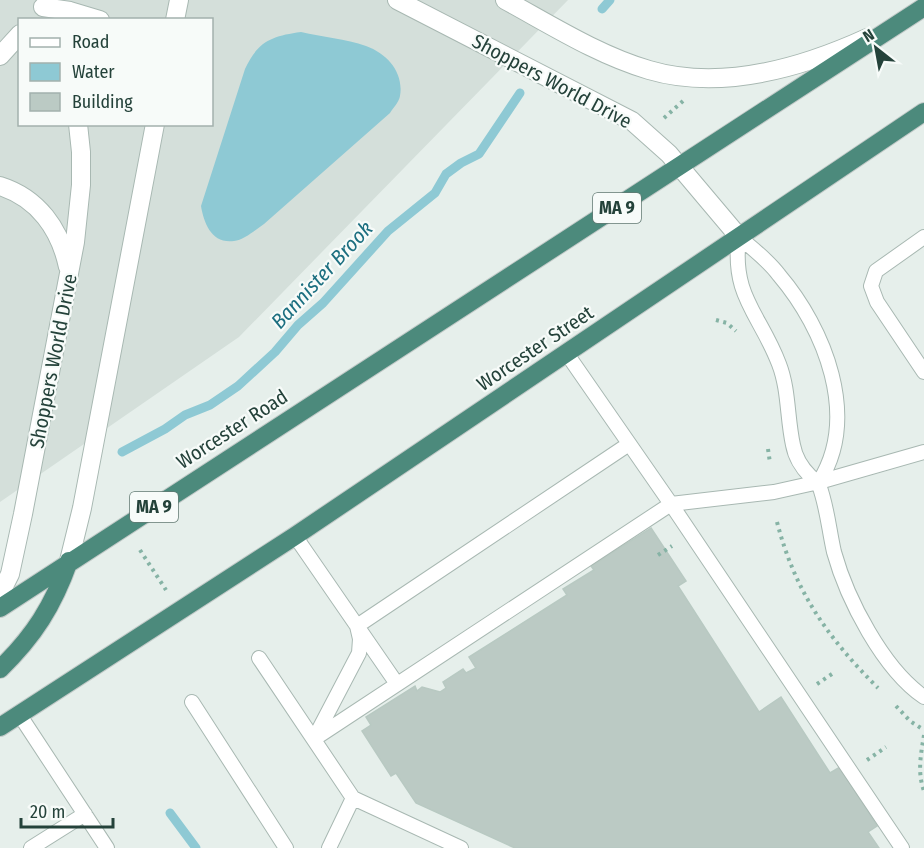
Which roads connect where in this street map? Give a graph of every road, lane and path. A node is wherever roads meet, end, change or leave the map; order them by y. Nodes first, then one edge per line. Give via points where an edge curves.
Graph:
1 (178, 0) edge
2 (397, 0) edge
3 (505, 0) edge
4 (924, 7) edge
5 (43, 9) edge
6 (93, 18) edge
7 (175, 18) edge
8 (899, 24) junction
9 (18, 36) edge
10 (0, 56) edge
11 (684, 100) dead end
12 (924, 112) edge
13 (664, 118) dead end
14 (78, 126) edge
15 (153, 126) edge
16 (681, 167) junction
17 (0, 186) edge
18 (739, 237) junction
19 (924, 237) edge
20 (70, 275) junction
21 (716, 320) dead end
22 (740, 334) dead end
23 (567, 354) junction
24 (924, 372) edge
25 (768, 443) dead end
26 (629, 444) junction
27 (924, 452) edge
28 (770, 463) dead end
29 (819, 482) junction
30 (670, 504) junction
31 (777, 522) dead end
32 (295, 536) junction
33 (140, 550) dead end
34 (69, 561) junction
35 (166, 590) dead end
36 (0, 594) edge
37 (0, 608) edge
38 (357, 626) junction
39 (259, 658) dead end
40 (0, 669) edge
41 (398, 684) junction
42 (886, 696) dead end
43 (924, 697) edge
44 (192, 702) dead end
45 (894, 704) dead end
46 (19, 714) junction
47 (0, 727) edge
48 (924, 733) edge
49 (314, 739) junction
50 (924, 791) edge
51 (354, 798) junction
52 (84, 814) junction
53 (30, 848) edge
54 (107, 848) edge
55 (286, 848) edge
56 (329, 848) edge
57 (461, 848) edge
58 (902, 848) edge

1 - 7 street
2 - 16 street, Shoppers World Drive via 618,113 645,131
3 - 8 street via 622,61 694,78 735,77 773,69 842,49
4 - 8 highway, MA 9
5 - 6 street
8 - 16 highway, MA 9
9 - 10 street
11 - 13 path
12 - 18 highway, Worcester Street
14 - 20 street, Shoppers World Drive via 80,204
15 - 34 street
16 - 18 street, Shoppers World Drive
16 - 34 highway, Worcester Road / MA 9
17 - 20 street via 29,200 49,219
18 - 23 highway, Worcester Street
18 - 29 lane via 740,284 779,364 797,457
18 - 29 lane via 789,286 828,360 837,422 832,455
19 - 24 lane via 876,271 871,286 877,302
20 - 36 street, Shoppers World Drive via 10,574
21 - 22 path
23 - 26 lane
23 - 32 highway, Worcester Street
25 - 28 path
26 - 30 lane
26 - 38 lane
27 - 29 lane
29 - 30 lane via 765,494
29 - 43 lane via 835,555 867,630 907,682
30 - 41 lane
30 - 58 lane
31 - 42 path via 802,590 822,625
32 - 38 lane
32 - 46 highway, Worcester Street
33 - 35 path
34 - 37 highway, Worcester Road / MA 9
34 - 40 highway via 39,625
38 - 41 lane
38 - 49 lane via 359,653
39 - 49 lane
41 - 49 lane
44 - 55 lane
45 - 48 path
46 - 47 highway
46 - 52 lane
48 - 50 path via 920,758
49 - 51 lane
51 - 56 lane
51 - 57 lane
52 - 53 lane
52 - 54 lane

